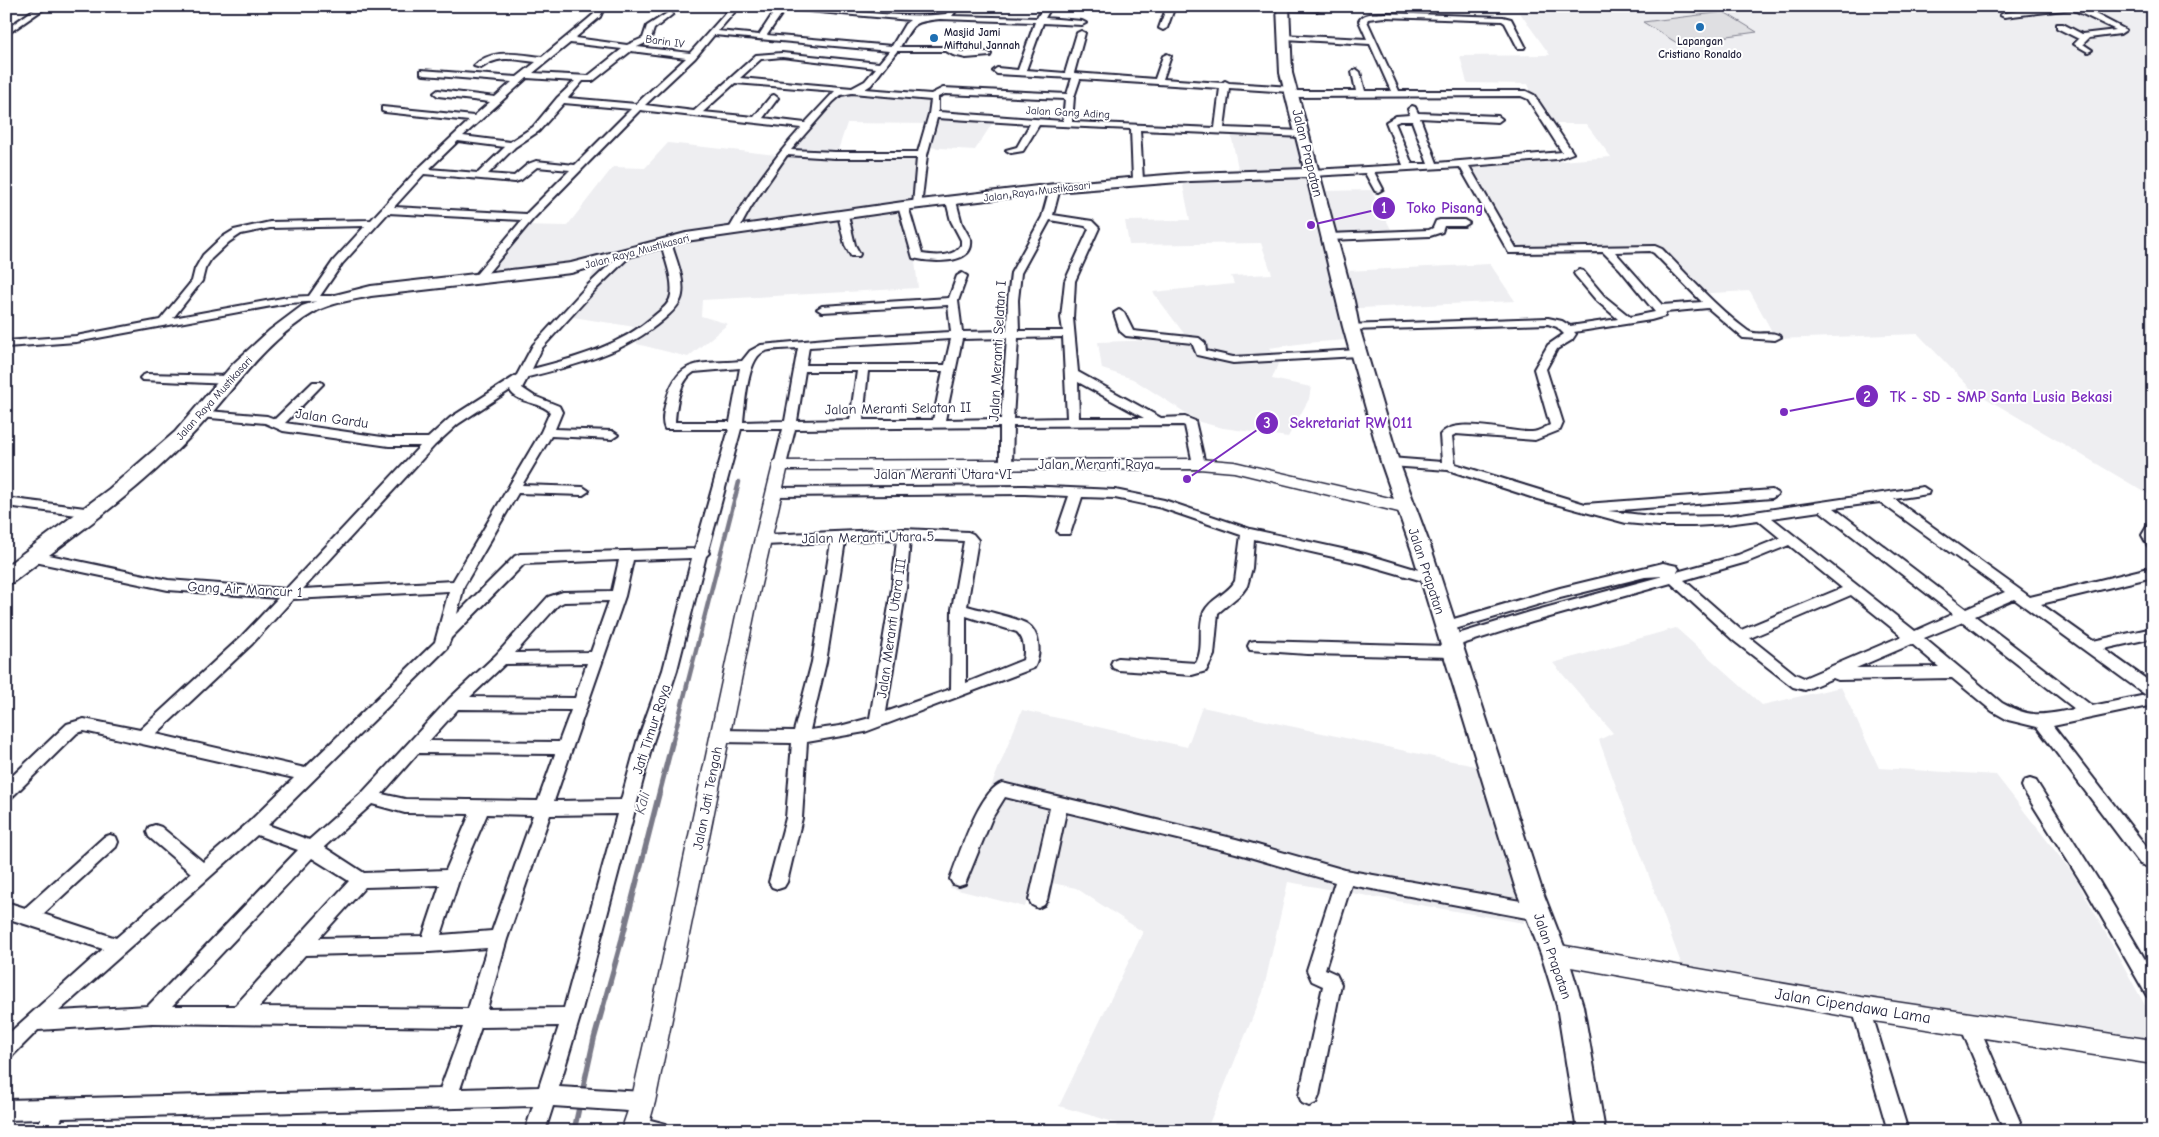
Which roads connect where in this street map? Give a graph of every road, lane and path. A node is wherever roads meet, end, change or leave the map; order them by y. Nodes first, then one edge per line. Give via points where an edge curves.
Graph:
1 (44, 6) edge
2 (601, 6) edge
3 (736, 6) edge
4 (783, 6) edge
5 (956, 6) edge
6 (1048, 6) edge
7 (1170, 6) edge
8 (1228, 6) edge
9 (1392, 6) edge
10 (2074, 6) edge
11 (1283, 8) edge
12 (1316, 9) dead end
13 (669, 14) dead end
14 (2004, 15) dead end
15 (1395, 16) junction
16 (943, 18) junction
17 (920, 19) junction
18 (1040, 20) junction
19 (6, 23) edge
20 (18, 24) junction
21 (2060, 26) dead end
22 (1163, 28) dead end
23 (6, 33) edge
24 (714, 33) junction
25 (763, 36) junction
26 (1284, 37) junction
27 (2080, 37) junction
28 (795, 38) junction
29 (568, 40) junction
30 (1374, 42) junction
31 (1521, 46) dead end
32 (630, 47) junction
33 (895, 48) junction
34 (2088, 50) dead end
35 (987, 54) dead end
36 (782, 55) junction
37 (692, 56) junction
38 (1167, 56) dead end
39 (543, 60) junction
40 (478, 66) dead end
41 (881, 66) junction
42 (997, 71) dead end
43 (424, 72) dead end
44 (1021, 72) junction
45 (1356, 72) dead end
46 (1073, 75) junction
47 (522, 77) junction
48 (580, 80) junction
49 (732, 80) junction
50 (1159, 80) junction
51 (1225, 84) junction
52 (850, 91) junction
53 (438, 92) dead end
54 (1292, 92) junction
55 (1361, 94) junction
56 (1401, 95) junction
57 (933, 97) junction
58 (1070, 97) junction
59 (774, 98) dead end
60 (497, 100) junction
61 (560, 100) junction
62 (638, 107) junction
63 (385, 109) dead end
64 (695, 114) junction
65 (934, 114) junction
66 (1415, 116) junction
67 (475, 119) junction
68 (1498, 119) dead end
69 (756, 121) junction
70 (1036, 122) junction
71 (1067, 124) junction
72 (809, 126) junction
73 (1135, 127) junction
74 (1219, 131) junction
75 (1303, 134) junction
76 (455, 138) junction
77 (512, 145) junction
78 (1011, 150) dead end
79 (784, 152) junction
80 (922, 155) junction
81 (1463, 164) junction
82 (1434, 166) junction
83 (578, 168) junction
84 (1409, 168) junction
85 (1368, 170) junction
86 (421, 171) junction
87 (1312, 173) junction
88 (481, 174) junction
89 (1138, 180) junction
90 (1055, 188) junction
91 (1378, 189) dead end
92 (950, 201) junction
93 (910, 205) junction
94 (386, 210) junction
95 (843, 215) junction
96 (529, 217) junction
97 (1047, 217) junction
98 (373, 223) junction
99 (1464, 223) dead end
100 (734, 229) junction
101 (1329, 237) junction
102 (666, 242) junction
103 (1606, 249) junction
104 (628, 253) junction
105 (855, 254) dead end
106 (1579, 273) dead end
107 (962, 276) dead end
108 (478, 278) junction
109 (313, 298) junction
110 (341, 298) junction
111 (953, 301) junction
112 (1711, 304) junction
113 (822, 308) dead end
114 (1659, 309) junction
115 (1119, 313) dead end
116 (165, 321) junction
117 (1628, 321) junction
118 (1351, 327) junction
119 (1567, 330) junction
120 (1013, 334) junction
121 (1067, 334) junction
122 (957, 335) junction
123 (1775, 337) dead end
124 (6, 344) edge
125 (804, 344) junction
126 (1358, 353) junction
127 (746, 364) junction
128 (799, 368) junction
129 (863, 368) junction
130 (949, 368) junction
131 (1072, 374) junction
132 (524, 375) junction
133 (146, 378) dead end
134 (229, 380) junction
135 (317, 384) dead end
136 (200, 413) junction
137 (1159, 420) junction
138 (1007, 422) junction
139 (1073, 422) junction
140 (938, 423) junction
141 (277, 424) junction
142 (856, 424) junction
143 (736, 425) junction
144 (790, 425) junction
145 (548, 432) junction
146 (612, 435) dead end
147 (431, 442) junction
148 (1390, 462) junction
149 (1199, 464) junction
150 (1006, 465) junction
151 (1448, 466) junction
152 (777, 478) junction
153 (513, 489) junction
154 (583, 491) dead end
155 (1076, 491) junction
156 (1923, 491) dead end
157 (1772, 494) dead end
158 (1882, 497) junction
159 (6, 502) edge
160 (1821, 505) junction
161 (1407, 508) junction
162 (1585, 508) junction
163 (93, 513) junction
164 (1760, 515) junction
165 (2153, 528) edge
166 (1064, 530) dead end
167 (1248, 533) junction
168 (904, 534) junction
169 (839, 536) junction
170 (1791, 539) junction
171 (764, 540) junction
172 (2153, 543) edge
173 (702, 553) junction
174 (35, 557) junction
175 (627, 557) junction
176 (2153, 572) edge
177 (1668, 573) junction
178 (6, 577) edge
179 (1430, 578) junction
180 (457, 586) junction
181 (1853, 589) junction
182 (1560, 593) junction
183 (2016, 593) junction
184 (292, 594) junction
185 (618, 596) junction
186 (2029, 602) junction
187 (1571, 606) junction
188 (959, 609) junction
189 (1963, 615) junction
190 (2153, 633) edge
191 (444, 635) junction
192 (1739, 638) junction
193 (1914, 638) junction
194 (1450, 640) junction
195 (1255, 646) dead end
196 (2092, 647) junction
197 (597, 657) junction
198 (501, 659) junction
199 (1118, 664) dead end
200 (1954, 672) junction
201 (1832, 674) junction
202 (959, 692) junction
203 (2153, 692) edge
204 (2153, 699) edge
205 (454, 703) junction
206 (581, 704) junction
207 (2090, 712) junction
208 (877, 722) junction
209 (2042, 722) junction
210 (719, 736) junction
211 (143, 737) junction
212 (800, 737) junction
213 (417, 746) junction
214 (566, 748) junction
215 (308, 774) junction
216 (2030, 786) dead end
217 (6, 792) edge
218 (369, 797) junction
219 (1059, 805) junction
220 (628, 807) junction
221 (481, 808) junction
222 (543, 808) junction
223 (254, 827) junction
224 (155, 832) dead end
225 (110, 842) dead end
226 (312, 848) junction
227 (2146, 859) dead end
228 (203, 872) junction
229 (451, 877) junction
230 (1345, 877) junction
231 (959, 879) dead end
232 (360, 880) junction
233 (778, 882) dead end
234 (1038, 900) dead end
235 (6, 910) edge
236 (1537, 912) junction
237 (29, 916) junction
238 (498, 939) junction
239 (429, 944) junction
240 (120, 947) junction
241 (299, 947) junction
242 (1554, 954) junction
243 (2153, 990) edge
244 (1861, 1008) junction
245 (152, 1014) junction
246 (238, 1016) junction
247 (571, 1016) junction
248 (475, 1018) junction
249 (34, 1021) junction
250 (1968, 1023) junction
251 (6, 1050) edge
252 (2153, 1052) edge
253 (546, 1096) junction
254 (1309, 1096) dead end
255 (447, 1098) junction
256 (643, 1102) junction
257 (6, 1110) edge
258 (56, 1110) junction
259 (634, 1128) edge
260 (46, 1131) edge
261 (536, 1131) edge
262 (659, 1131) edge
263 (1592, 1131) edge
264 (1898, 1131) edge
265 (2014, 1131) edge

1 - 20 street
2 - 29 street via 597,15
3 - 24 street, Barin IV
4 - 17 street
4 - 25 street
5 - 16 street
6 - 18 street
7 - 22 street
8 - 11 street
9 - 15 street
10 - 14 street
10 - 27 street via 2122,30
11 - 12 street
11 - 26 main road, Jalan Prapatan
13 - 32 street via 650,28 647,39
15 - 30 street via 1363,18
15 - 31 street via 1483,15 1507,20
16 - 17 street
16 - 18 street
17 - 33 street via 909,24
18 - 44 street
18 - 46 street via 1082,28
19 - 20 street
20 - 23 street
21 - 27 street
24 - 25 street
24 - 37 street, Barin IV
25 - 28 street
26 - 30 street
26 - 54 main road, Jalan Prapatan via 1286,73
27 - 34 street via 2086,41 2078,44
28 - 33 street
28 - 36 street
29 - 32 street, Barin IV
29 - 39 street
30 - 56 street
32 - 37 street, Barin IV
32 - 48 street via 595,76
33 - 35 street via 948,49 959,55
33 - 41 street
36 - 41 street
36 - 49 street via 759,57
37 - 62 street
38 - 50 street
39 - 40 street via 499,56
39 - 47 street
41 - 52 street via 865,86
42 - 44 street
43 - 47 street
44 - 46 street
45 - 55 street
46 - 50 street
46 - 58 street
47 - 48 street
47 - 60 street
48 - 61 street
49 - 52 street
49 - 64 street
50 - 51 street
51 - 54 street
51 - 74 street
52 - 57 street
52 - 72 street via 834,96
53 - 60 street
54 - 55 street
54 - 75 main road, Jalan Prapatan
55 - 56 street
56 - 66 street
56 - 81 street via 1525,94 1568,153
57 - 58 street via 941,91
57 - 65 street
58 - 71 street
59 - 69 street
60 - 67 street
61 - 62 street
61 - 77 street via 536,128
62 - 64 street
62 - 83 street
63 - 67 street
64 - 69 street
65 - 70 street, Jalan Gang Ading
65 - 80 street
66 - 68 street
66 - 82 street
66 - 84 street via 1390,122
67 - 76 street
69 - 72 street
70 - 71 street, Jalan Gang Ading
70 - 78 street via 1020,149
71 - 73 street, Jalan Gang Ading
72 - 79 street
73 - 74 street, Jalan Gang Ading
73 - 89 street
74 - 75 street, Jalan Gang Ading
75 - 87 main road, Jalan Prapatan
76 - 77 street
76 - 86 street
77 - 88 street
79 - 80 street
79 - 100 street
80 - 93 street
81 - 82 street
81 - 103 street via 1513,251
82 - 84 street
83 - 88 street via 536,164 518,178
83 - 96 street
84 - 85 street
85 - 87 street
85 - 91 street
86 - 88 street
86 - 94 street
87 - 89 main road, Jalan Raya Mustikasari
87 - 101 main road, Jalan Prapatan
89 - 90 main road, Jalan Raya Mustikasari
90 - 92 main road, Jalan Raya Mustikasari
90 - 97 street, Jalan Meranti Selatan I
92 - 93 main road, Jalan Raya Mustikasari
92 - 93 street via 966,246 954,256 935,259 916,256
93 - 95 main road, Jalan Raya Mustikasari
94 - 96 street
94 - 98 street
95 - 100 main road, Jalan Raya Mustikasari
95 - 105 street
96 - 108 street
97 - 120 street, Jalan Meranti Selatan I via 1016,273
97 - 121 street via 1088,223 1094,228 1070,281
98 - 109 street via 338,262
98 - 116 street via 270,225 238,232 207,257 198,281
99 - 101 street via 1440,223 1438,230 1430,233
100 - 102 main road, Jalan Raya Mustikasari
101 - 118 main road, Jalan Prapatan
102 - 104 main road, Jalan Raya Mustikasari
102 - 132 street via 677,294 658,319 631,340 604,353
103 - 112 street via 1646,248 1658,251
103 - 114 street
104 - 108 main road, Jalan Raya Mustikasari via 571,268
104 - 132 street via 591,288 537,348
106 - 117 street via 1600,298
107 - 111 street
108 - 110 main road, Jalan Raya Mustikasari via 390,288
109 - 110 street
109 - 116 street
110 - 134 main road, Jalan Raya Mustikasari via 301,313
111 - 113 street
111 - 122 street
112 - 114 street
112 - 123 street via 1746,336
114 - 117 street via 1659,315
115 - 126 street via 1130,334 1195,340 1201,353 1218,358 1233,360
116 - 124 street via 76,339
117 - 119 street
118 - 119 street via 1548,320
118 - 126 main road, Jalan Prapatan
119 - 151 street via 1568,338 1552,347 1540,369 1556,427 1535,436 1452,431 1446,435
120 - 121 street
120 - 122 street
120 - 138 street, Jalan Meranti Selatan I
121 - 131 street
122 - 125 street
122 - 130 street
125 - 127 street via 761,348
125 - 128 street
126 - 148 main road, Jalan Prapatan
127 - 143 street, Jati Timur Raya
127 - 143 street, Jalan Meranti Selatan II via 685,372 678,383 668,424 672,427
128 - 129 street
128 - 144 street
129 - 130 street
129 - 142 street
130 - 140 street
131 - 137 street
131 - 139 street
132 - 145 street via 516,388 518,392 555,409
132 - 147 street via 454,421
133 - 134 street
134 - 136 main road, Jalan Raya Mustikasari
135 - 141 street
136 - 141 street, Jalan Gardu via 267,420
136 - 163 main road, Jalan Raya Mustikasari via 181,436
137 - 139 street, Jalan Meranti Selatan II
137 - 149 street, Jalan Meranti Selatan II via 1190,422
138 - 139 street, Jalan Meranti Selatan II
138 - 140 street, Jalan Meranti Selatan II
138 - 150 street, Jalan Meranti Selatan I
140 - 142 street, Jalan Meranti Selatan II
141 - 147 street, Jalan Gardu via 389,442
142 - 144 street, Jalan Meranti Selatan II
143 - 144 street, Jalan Meranti Selatan II
143 - 173 street, Jati Timur Raya
144 - 152 street
145 - 146 street
145 - 153 street
147 - 184 street
148 - 151 street
148 - 161 main road, Jalan Prapatan
149 - 150 street, Jalan Meranti Raya
149 - 161 street, Jalan Meranti Raya via 1234,467
150 - 152 street, Jalan Meranti Raya
151 - 162 street
152 - 155 street, Jalan Meranti Utara VI
152 - 171 street, Jalan Jati Tengah
153 - 154 street
153 - 180 street
155 - 166 street
155 - 167 street, Jalan Meranti Utara VI via 1147,499
156 - 158 street
157 - 162 street
158 - 160 street
158 - 183 street
159 - 163 street
160 - 164 street
160 - 189 street
161 - 179 main road, Jalan Prapatan
162 - 164 street via 1613,517 1653,521 1702,522
163 - 174 main road, Jalan Raya Mustikasari
164 - 170 street
165 - 172 street via 2149,535
167 - 179 street, Jalan Meranti Utara VI via 1365,559
167 - 199 street via 1241,584 1212,610 1205,661 1201,667
168 - 169 street, Jalan Meranti Utara 5
168 - 188 street, Jalan Meranti Utara 5 via 965,536 971,540
168 - 208 street, Jalan Meranti Utara III via 899,588
169 - 171 street, Jalan Meranti Utara 5
169 - 212 street via 821,652
170 - 177 street via 1750,556 1697,570
170 - 181 street
171 - 210 street, Jalan Jati Tengah
173 - 175 street
173 - 220 street, Jati Timur Raya
174 - 178 main road, Jalan Raya Mustikasari
174 - 184 street, Gang Air Mancur 1 via 168,585
175 - 185 street
175 - 191 street via 520,558
176 - 186 street
177 - 182 street
177 - 187 street
177 - 192 street
179 - 194 main road, Jalan Prapatan
180 - 184 street, Gang Air Mancur 1
180 - 191 street
181 - 192 street
181 - 193 street
182 - 187 street
182 - 194 street
183 - 186 street
183 - 189 street
184 - 211 street
185 - 197 street
185 - 198 street via 563,597 553,601
186 - 196 street
187 - 194 street
188 - 202 street
188 - 202 street via 1022,628 1030,638 1029,664
189 - 193 street
189 - 207 street
190 - 196 street
191 - 215 street via 442,644
192 - 201 street via 1798,683 1810,684
193 - 200 street
193 - 201 street
194 - 195 street via 1307,649
194 - 236 main road, Jalan Prapatan
196 - 203 street
197 - 198 street
197 - 206 street
198 - 205 street
200 - 201 street
200 - 209 street via 2006,713
202 - 208 street
204 - 207 street
205 - 206 street
205 - 213 street
206 - 214 street
207 - 209 street
208 - 212 street via 840,732
209 - 227 street
210 - 212 street
210 - 256 street, Jalan Jati Tengah
211 - 215 street
211 - 217 street via 84,726 72,728
212 - 233 street via 794,818
213 - 214 street
213 - 218 street
214 - 222 street
215 - 223 street
216 - 243 street
218 - 221 street via 404,806
218 - 226 street
219 - 230 street via 1236,846
219 - 231 street via 999,792
219 - 234 street
220 - 222 street
220 - 247 street, Jati Timur Raya
221 - 222 street
221 - 229 street
222 - 238 street
223 - 226 street
223 - 228 street
224 - 228 street
225 - 237 street
226 - 232 street
226 - 245 street
228 - 240 street
229 - 232 street
229 - 239 street
230 - 236 street
230 - 254 street via 1316,970 1332,984
232 - 241 street
235 - 237 street
236 - 242 main road, Jalan Prapatan
237 - 240 street
238 - 239 street
238 - 248 street
239 - 241 street
240 - 249 street
241 - 246 street
242 - 244 street, Jalan Cipendawa Lama
242 - 263 main road, Jalan Prapatan via 1570,1006
244 - 250 street, Jalan Cipendawa Lama
244 - 264 street
245 - 246 street
245 - 249 street
246 - 248 street
247 - 248 street
247 - 253 street, Jati Timur Raya
248 - 255 street
249 - 251 street
250 - 252 street, Jalan Cipendawa Lama
250 - 265 street
253 - 255 street
253 - 256 street
253 - 261 street, Jati Timur Raya
255 - 258 street
256 - 259 street, Jalan Jati Tengah
257 - 258 street
258 - 260 street
259 - 262 street

